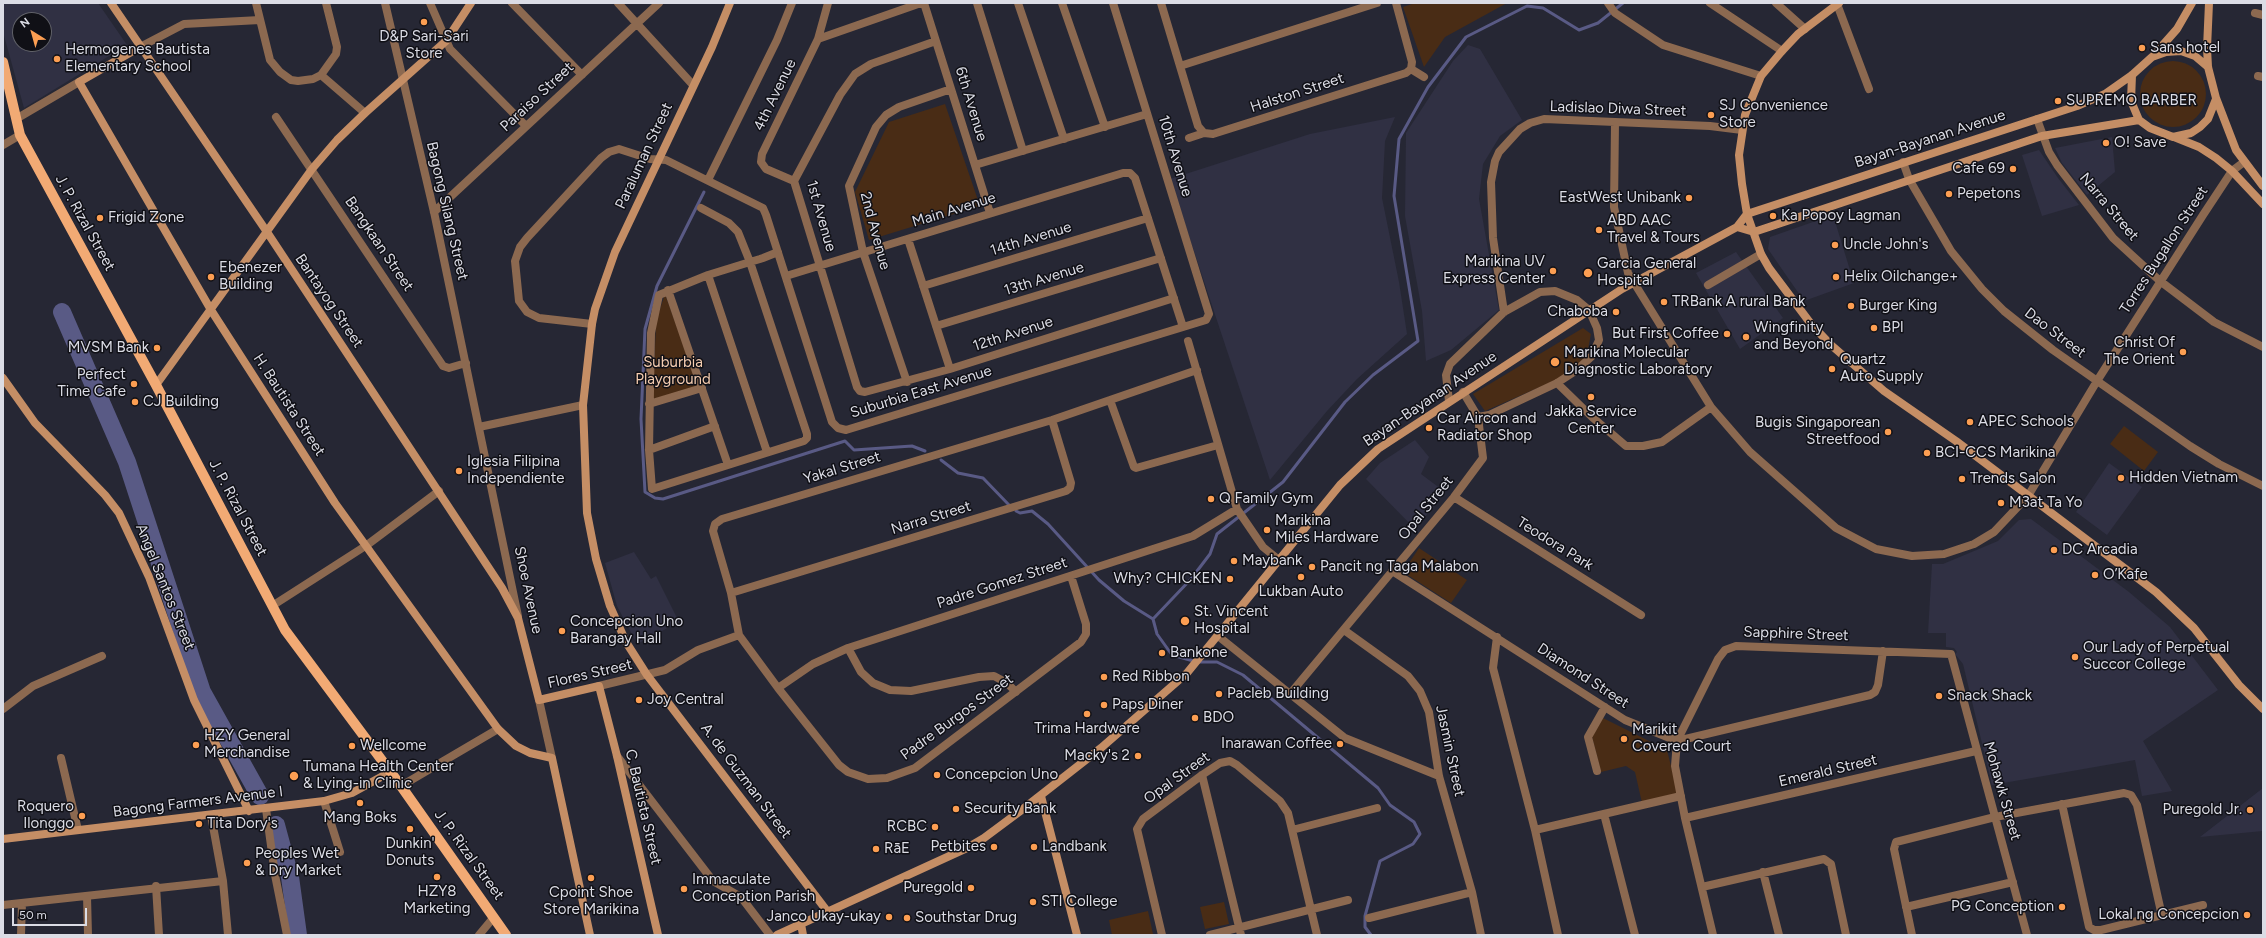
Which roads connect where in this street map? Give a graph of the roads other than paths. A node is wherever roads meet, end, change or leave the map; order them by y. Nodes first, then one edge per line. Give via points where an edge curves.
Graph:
1 (111, 3) edge
2 (256, 3) edge
3 (326, 3) edge
4 (385, 3) edge
5 (430, 3) edge
6 (471, 3) edge
7 (512, 3) edge
8 (618, 3) edge
9 (659, 3) edge
10 (730, 3) edge
11 (792, 3) edge
12 (828, 3) edge
13 (921, 3) edge
14 (924, 3) edge
15 (977, 3) edge
16 (1018, 3) edge
17 (1062, 3) edge
18 (1113, 3) edge
19 (1161, 3) edge
20 (1377, 3) edge
21 (1396, 3) edge
22 (1710, 3) edge
23 (1776, 3) edge
24 (2192, 3) edge
25 (2208, 3) edge
26 (1608, 4) edge
27 (1838, 4) edge
28 (260, 20) junction
29 (637, 23) junction
30 (1805, 29) junction
31 (818, 39) junction
32 (446, 41) junction
33 (936, 41) junction
34 (140, 47) junction
35 (1782, 52) junction
36 (2152, 57) junction
37 (3, 66) edge
38 (1180, 66) junction
39 (2208, 67) junction
40 (1411, 69) junction
41 (320, 75) junction
42 (582, 75) junction
43 (2132, 75) junction
44 (1424, 76) dead end
45 (1761, 76) junction
46 (402, 80) junction
47 (79, 82) junction
48 (693, 85) junction
49 (951, 89) junction
50 (1869, 89) dead end
51 (2216, 98) junction
52 (365, 113) junction
53 (1147, 114) junction
54 (276, 117) dead end
55 (16, 119) junction
56 (2037, 119) junction
57 (2139, 120) junction
58 (1615, 123) junction
59 (526, 126) junction
60 (1105, 127) junction
61 (1742, 130) junction
62 (1204, 133) junction
63 (20, 135) junction
64 (2042, 136) junction
65 (2173, 137) junction
66 (1189, 138) dead end
67 (1064, 139) junction
68 (3, 145) edge
69 (1023, 151) junction
70 (657, 159) junction
71 (1903, 162) junction
72 (2244, 162) junction
73 (975, 165) junction
74 (312, 169) junction
75 (2232, 171) junction
76 (1910, 179) junction
77 (708, 180) junction
78 (794, 181) junction
79 (2263, 186) edge
80 (2263, 204) edge
81 (701, 208) dead end
82 (434, 212) junction
83 (990, 214) junction
84 (1747, 214) junction
85 (1148, 218) junction
86 (1737, 227) junction
87 (267, 232) junction
88 (1754, 232) junction
89 (908, 239) junction
90 (778, 252) junction
91 (864, 252) junction
92 (1761, 254) junction
93 (1161, 258) junction
94 (750, 262) junction
95 (821, 266) junction
96 (708, 275) junction
97 (786, 276) junction
98 (2160, 282) junction
99 (1633, 283) junction
100 (1708, 285) dead end
101 (923, 286) junction
102 (668, 290) junction
103 (1174, 298) junction
104 (211, 310) junction
105 (1589, 310) junction
106 (1504, 312) junction
107 (1209, 317) joint
108 (592, 324) junction
109 (936, 326) junction
110 (1183, 327) junction
111 (1188, 341) dead end
112 (2263, 347) edge
113 (466, 363) junction
114 (950, 369) junction
115 (1197, 370) junction
116 (3, 378) edge
117 (2097, 381) junction
118 (907, 382) junction
119 (1557, 383) junction
120 (156, 385) junction
121 (702, 388) junction
122 (860, 391) joint
123 (1463, 392) junction
124 (1110, 400) junction
125 (1449, 401) junction
126 (649, 404) junction
127 (583, 406) junction
128 (1711, 407) junction
129 (1478, 416) junction
130 (1052, 420) junction
131 (715, 426) junction
132 (479, 427) junction
133 (1218, 445) junction
134 (648, 450) junction
135 (767, 452) junction
136 (728, 464) junction
137 (2263, 486) edge
138 (439, 491) junction
139 (2028, 496) junction
140 (1454, 497) junction
141 (1240, 513) junction
142 (367, 545) junction
143 (1279, 560) junction
144 (1392, 571) junction
145 (1071, 576) junction
146 (731, 594) junction
147 (272, 606) junction
148 (1641, 615) dead end
149 (518, 618) junction
150 (1344, 630) junction
151 (739, 635) junction
152 (1218, 636) junction
153 (1497, 637) junction
154 (848, 648) junction
155 (1883, 651) junction
156 (1951, 654) joint
157 (102, 656) dead end
158 (647, 675) junction
159 (599, 686) junction
160 (778, 688) junction
161 (1016, 692) junction
162 (1290, 694) junction
163 (539, 700) junction
164 (1605, 707) junction
165 (3, 709) edge
166 (2263, 709) edge
167 (498, 728) junction
168 (1677, 741) junction
169 (1976, 751) junction
170 (617, 756) junction
171 (60, 758) dead end
172 (552, 758) junction
173 (1597, 771) dead end
174 (390, 772) junction
175 (1202, 775) junction
176 (1439, 776) junction
177 (401, 786) junction
178 (1041, 796) junction
179 (1681, 796) junction
180 (324, 800) junction
181 (2062, 804) junction
182 (1377, 808) dead end
183 (266, 809) junction
184 (249, 811) junction
185 (1604, 814) junction
186 (211, 815) junction
187 (1995, 817) junction
188 (1685, 818) junction
189 (78, 830) junction
190 (1292, 830) junction
191 (1536, 830) junction
192 (3, 839) edge
193 (340, 852) dead end
194 (1763, 872) junction
195 (223, 881) junction
196 (2013, 882) junction
197 (156, 886) junction
198 (1702, 887) junction
199 (1472, 892) junction
200 (87, 896) junction
201 (1348, 900) dead end
202 (22, 903) junction
203 (3, 905) edge
204 (2204, 905) dead end
205 (1906, 907) junction
206 (1311, 909) junction
207 (827, 911) junction
208 (2162, 916) junction
209 (494, 917) junction
210 (1370, 918) dead end
211 (801, 924) junction
212 (1240, 931) edge
213 (21, 935) edge
214 (88, 935) edge
215 (159, 935) edge
216 (228, 935) edge
217 (287, 935) edge
218 (479, 935) edge
219 (506, 935) edge
220 (590, 935) edge
221 (658, 935) edge
222 (770, 935) edge
223 (777, 935) edge
224 (804, 935) edge
225 (1077, 935) edge
226 (1162, 935) edge
227 (1210, 935) edge
228 (1318, 935) edge
229 (1481, 935) edge
230 (1558, 935) edge
231 (1634, 935) edge
232 (1713, 935) edge
233 (1779, 935) edge
234 (1846, 935) edge
235 (1912, 935) edge
236 (2027, 935) edge

1 - 34 street, Bantayog Street
2 - 28 street
3 - 41 street via 337,47 332,60
4 - 46 street, Bagong Silang Street
5 - 32 street
6 - 32 street
7 - 42 street
8 - 29 street
9 - 29 street, Paraiso Street
10 - 48 street, Paraluman Street
11 - 77 street via 777,40
12 - 31 street, 4th Avenue
13 - 31 street
14 - 33 street, 6th Avenue
15 - 69 street
16 - 67 street
17 - 60 street
18 - 53 street, 10th Avenue
19 - 38 street
20 - 38 street
21 - 40 street via 1412,62
22 - 35 street
23 - 30 street
24 - 36 street via 2177,29
25 - 39 street
26 - 45 street via 1615,13 1663,45
27 - 30 street
27 - 50 street
28 - 34 street via 184,24
28 - 41 street via 273,66 291,80 313,79
29 - 42 street, Paraiso Street
29 - 48 street
30 - 35 street
31 - 78 street, 4th Avenue via 762,154 761,162 766,169
32 - 46 street
32 - 59 street via 450,49
33 - 49 street, 6th Avenue
33 - 78 street, 1st Avenue via 871,64 856,74 840,95
34 - 47 street
34 - 87 street, Bantayog Street
35 - 45 street
36 - 39 street via 2166,52 2181,52 2195,56
36 - 43 street
37 - 55 main road, J. P. Rizal Street
38 - 62 street via 1198,126
39 - 51 street
40 - 44 street
40 - 62 street, Halston Street via 1406,73 1213,134
41 - 52 street
42 - 59 street, Paraiso Street
43 - 56 street, Bayan-Bayanan Avenue via 2104,94
43 - 57 street via 2130,101
45 - 61 street via 1751,97
46 - 52 street
46 - 82 street, Bagong Silang Street
47 - 55 street
47 - 104 street, H. Bautista Street
48 - 70 street, Paraluman Street
49 - 73 street, 6th Avenue
49 - 91 street, 2nd Avenue via 892,111 876,127 849,186
51 - 65 street via 2208,119 2200,127 2191,133
51 - 72 street via 2230,137
52 - 74 street
53 - 60 street
53 - 107 street, 10th Avenue
54 - 74 street, Bangkaan Street
55 - 63 main road, J. P. Rizal Street
56 - 64 street, Narra Street
56 - 71 street, Bayan-Bayanan Avenue
57 - 64 street, Bayan-Bayanan Avenue
57 - 65 street via 2150,128
58 - 61 street, Ladislao Diwa Street via 1710,126
58 - 99 street, Torres Bugallon Street via 1614,207
58 - 106 street, Ladislao Diwa Street via 1537,121 1520,129 1499,152 1492,171 1491,193
59 - 82 street, Paraiso Street
60 - 67 street
61 - 84 street via 1739,155
62 - 66 street, Halston Street
63 - 68 street
63 - 120 main road, J. P. Rizal Street
64 - 76 street, Bayan-Bayanan Avenue
64 - 98 street, Narra Street via 2057,165 2113,238
65 - 75 street via 2199,147
67 - 69 street
69 - 73 street
70 - 77 street, Suburbia East Avenue via 666,160
70 - 108 street, Paraluman Street via 607,273
70 - 108 street via 619,149 605,155 527,238 517,254 515,268 519,301 527,312 540,318
71 - 76 street, Dao Street
71 - 84 street, Bayan-Bayanan Avenue
72 - 75 street, Torres Bugallon Street
72 - 79 street
73 - 83 street, 6th Avenue
74 - 87 street
74 - 113 street, Bangkaan Street via 443,366 449,368
75 - 80 street
75 - 98 street, Torres Bugallon Street
76 - 88 street, Bayan-Bayanan Avenue
76 - 117 street, Dao Street via 1951,251 1982,289 2004,311
77 - 90 street, Suburbia East Avenue via 763,208
78 - 95 street, 1st Avenue
81 - 94 street via 734,226
82 - 113 street, Bagong Silang Street
83 - 85 street, Main Avenue via 1130,173
83 - 89 street, Main Avenue
84 - 86 street, Bayan-Bayanan Avenue
84 - 88 street
85 - 93 street
85 - 101 street, 14th Avenue
86 - 88 street
86 - 99 street, Bayan-Bayanan Avenue
87 - 104 street
87 - 138 street, Bantayog Street
88 - 92 street
89 - 91 street, Main Avenue
89 - 101 street
90 - 94 street
90 - 97 street, Suburbia East Avenue
91 - 95 street, Main Avenue
91 - 118 street, 2nd Avenue
92 - 100 street
92 - 139 street via 1811,324 1831,346 1884,391
93 - 103 street
93 - 109 street, 13th Avenue
94 - 96 street
94 - 135 street via 807,434 804,441
95 - 97 street, Main Avenue
95 - 122 street, 1st Avenue
96 - 102 street
96 - 135 street
97 - 110 street, Suburbia East Avenue via 832,422 838,428 846,430
98 - 112 street, Narra Street via 2214,322
98 - 117 street, Torres Bugallon Street
99 - 105 street, Bayan-Bayanan Avenue
99 - 128 street, Torres Bugallon Street
101 - 109 street
102 - 121 street
102 - 126 street via 659,295 653,318
103 - 110 street
103 - 114 street, 12th Avenue
104 - 120 street
104 - 142 street, H. Bautista Street via 335,503
105 - 106 street via 1577,300 1555,291 1540,292
105 - 119 street via 1599,340 1592,356
105 - 123 street, Bayan-Bayanan Avenue
106 - 125 street via 1450,364 1446,375
107 - 110 street, Suburbia East Avenue
108 - 127 street, A. de Guzman Street
109 - 114 street
111 - 115 street
113 - 132 street, Bagong Silang Street
114 - 118 street, 12th Avenue
115 - 124 street, Yakal Street
115 - 133 street
116 - 184 street, Angel Santos Street via 35,423 105,495 119,513 149,577 194,700
117 - 137 street, Dao Street via 2190,446
117 - 139 street, Torres Bugallon Street
118 - 122 street, 12th Avenue
119 - 128 street via 1623,444 1630,446 1648,446 1662,442
119 - 129 street via 1489,415
120 - 147 main road, J. P. Rizal Street
121 - 126 street
121 - 131 street
123 - 125 street, Bayan-Bayanan Avenue
123 - 129 street, Opal Street
124 - 130 street, Yakal Street
124 - 133 street via 1136,468
125 - 143 street, Bayan-Bayanan Avenue via 1396,436 1366,460 1340,485
126 - 134 street
127 - 132 street
127 - 158 street, A. de Guzman Street via 587,513 596,559 618,625
128 - 139 street, Torres Bugallon Street via 1750,452 1821,516 1851,537 1887,552 1928,556 1944,554 1974,544 1994,532
129 - 140 street, Opal Street via 1483,458
130 - 146 street, Yakal Street via 722,519 715,524 713,532
130 - 146 street, Narra Street via 1071,483 1066,491
131 - 134 street
131 - 136 street
132 - 149 street, Shoe Avenue
133 - 141 street
134 - 136 street via 652,488
135 - 136 street
138 - 142 street
138 - 149 street, Bantayog Street
139 - 166 street via 2164,599 2194,628 2239,685
140 - 144 street, Opal Street
140 - 148 street, Teodora Park
141 - 143 street via 1263,548
141 - 145 street, Padre Gomez Street via 1193,536
142 - 147 street
142 - 167 street, H. Bautista Street
143 - 152 street, Bayan-Bayanan Avenue
144 - 150 street, Opal Street
144 - 153 street, Diamond Street
145 - 154 street, Padre Gomez Street
145 - 161 street, Padre Burgos Street via 1086,624 1086,634 1081,642
146 - 151 street, Yakal Street
147 - 174 main road, J. P. Rizal Street via 299,651
149 - 163 street, Shoe Avenue
150 - 162 street, Opal Street
150 - 176 street, Jasmin Street via 1408,676 1420,691 1429,712
151 - 158 street, Flores Street via 698,650 665,670
151 - 160 street, Padre Burgos Street
152 - 162 street
152 - 178 street, Bayan-Bayanan Avenue via 1187,673 1136,719
153 - 164 street, Diamond Street
153 - 191 street via 1493,668
154 - 160 street, Padre Gomez Street via 813,664
154 - 161 street via 861,672 873,683 890,690 911,691 994,676
155 - 156 street, Sapphire Street
155 - 168 street via 1876,692 1870,695
155 - 168 street, Sapphire Street via 1736,646 1725,650
156 - 169 street, Mohawk Street
157 - 165 street via 38,683
158 - 159 street, Flores Street
158 - 207 street, A. de Guzman Street
159 - 163 street, Flores Street
159 - 170 street, C. Bautista Street
160 - 161 street, Padre Burgos Street via 839,765 848,772 868,779 887,778 915,768
162 - 176 street via 1345,738
163 - 172 street, Shoe Avenue
164 - 168 street, Diamond Street via 1625,720
164 - 173 street via 1588,737
167 - 172 street, H. Bautista Street via 516,746 530,753
167 - 177 street
168 - 179 street, Sapphire Street via 1675,766
169 - 187 street, Mohawk Street
169 - 188 street, Emerald Street
170 - 221 street, C. Bautista Street
170 - 222 street via 713,880 741,897
171 - 189 street
172 - 220 street
174 - 177 main road, J. P. Rizal Street
174 - 180 street, Bagong Farmers Avenue I via 352,792
175 - 190 street, Opal Street via 1220,763 1230,761 1237,765 1280,801 1288,813
175 - 212 street
175 - 226 street, Opal Street via 1143,819 1137,829
176 - 199 street, Jasmin Street
177 - 209 main road, J. P. Rizal Street
178 - 207 street, Bayan-Bayanan Avenue via 967,848
178 - 225 street
179 - 185 street
179 - 188 street, Sapphire Street
180 - 183 street, Bagong Farmers Avenue I
180 - 193 street
181 - 187 street
181 - 208 street via 2124,793 2131,795 2137,805
181 - 208 street via 2088,927 2101,930
182 - 190 street
183 - 184 street, Bagong Farmers Avenue I
183 - 217 street
184 - 186 street, Bagong Farmers Avenue I
185 - 191 street
185 - 231 street
186 - 189 street, Bagong Farmers Avenue I
186 - 195 street
187 - 196 street, Mohawk Street
187 - 205 street via 1896,842 1894,849
188 - 198 street, Sapphire Street
189 - 192 street, Bagong Farmers Avenue I
190 - 206 street, Opal Street
191 - 230 street
194 - 198 street
194 - 233 street
194 - 234 street via 1824,859 1828,861 1831,864
195 - 197 street
195 - 216 street
196 - 205 street
196 - 236 street, Mohawk Street
197 - 200 street
197 - 215 street
198 - 232 street, Sapphire Street
199 - 210 street
199 - 229 street, Jasmin Street
200 - 202 street
200 - 214 street
201 - 206 street
202 - 203 street
202 - 213 street
204 - 208 street
205 - 235 street
206 - 212 street
206 - 228 street, Opal Street
207 - 211 street, Bayan-Bayanan Avenue
209 - 218 street
209 - 219 main road, J. P. Rizal Street
211 - 223 street, Bayan-Bayanan Avenue
211 - 224 street
212 - 227 street

